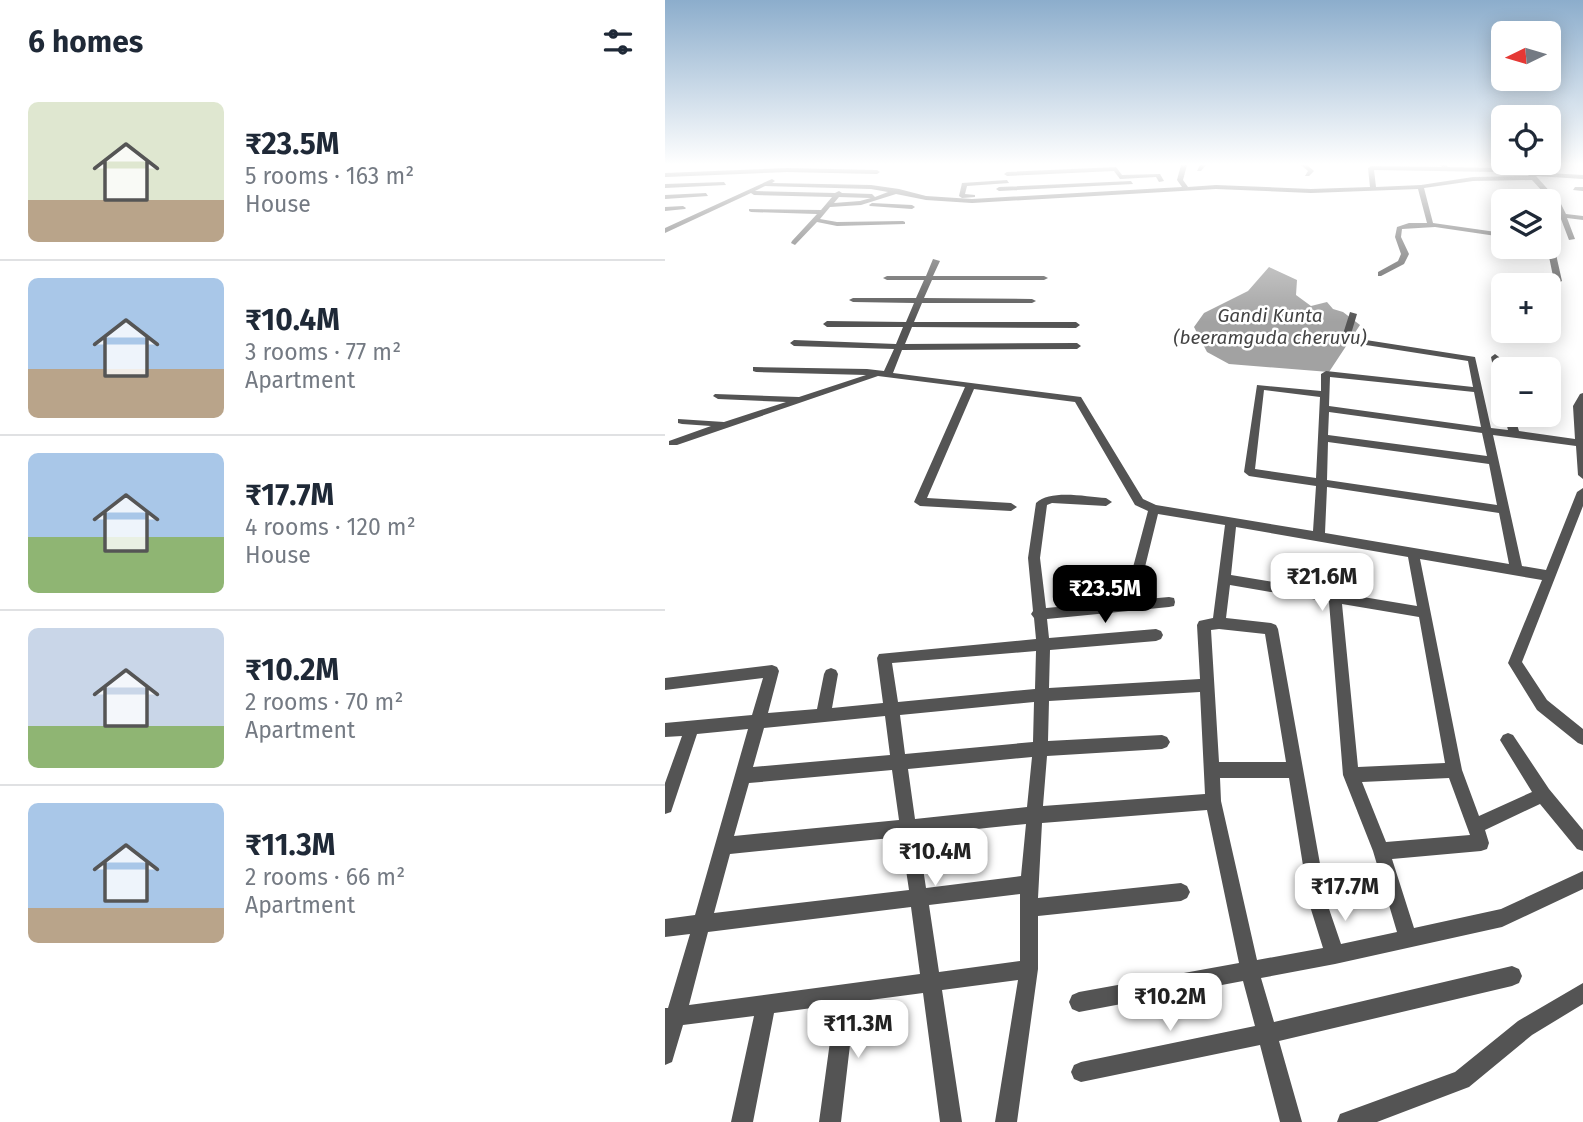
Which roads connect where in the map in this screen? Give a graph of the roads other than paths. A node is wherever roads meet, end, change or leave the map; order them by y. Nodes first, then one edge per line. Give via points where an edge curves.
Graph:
1 (694, 217) edge
2 (817, 217) edge
3 (1429, 217) edge
4 (1564, 217) edge
5 (815, 220) junction
6 (903, 223) dead end
7 (1430, 223) junction
8 (666, 230) edge
9 (1491, 234) edge
10 (1561, 239) edge
11 (1571, 239) junction
12 (1583, 240) edge
13 (795, 243) dead end
14 (936, 261) dead end
15 (1381, 274) dead end
16 (929, 277) junction
17 (887, 278) dead end
18 (1044, 278) dead end
19 (853, 300) dead end
20 (919, 300) junction
21 (1032, 301) dead end
22 (1353, 314) dead end
23 (827, 324) dead end
24 (909, 324) junction
25 (1076, 325) dead end
26 (794, 343) dead end
27 (1077, 346) dead end
28 (899, 347) junction
29 (756, 369) dead end
30 (882, 374) junction
31 (971, 385) junction
32 (1478, 390) junction
33 (1326, 395) junction
34 (718, 396) dead end
35 (1583, 396) edge
36 (804, 399) junction
37 (1325, 409) junction
38 (681, 421) dead end
39 (726, 425) junction
40 (1512, 427) edge
41 (1487, 430) junction
42 (1514, 433) junction
43 (1325, 438) junction
44 (673, 443) dead end
45 (1580, 443) junction
46 (1494, 461) junction
47 (1583, 475) edge
48 (1322, 484) junction
49 (1583, 492) edge
50 (1106, 502) dead end
51 (1011, 507) dead end
52 (1154, 509) junction
53 (1503, 510) junction
54 (1231, 522) junction
55 (1319, 536) junction
56 (1413, 552) junction
57 (1516, 569) junction
58 (1550, 576) junction
59 (1225, 579) junction
60 (1138, 583) dead end
61 (1335, 598) junction
62 (1169, 602) dead end
63 (1426, 613) junction
64 (1038, 614) junction
65 (1219, 623) junction
66 (1156, 635) dead end
67 (1043, 643) junction
68 (831, 674) dead end
69 (665, 684) edge
70 (1206, 685) junction
71 (1041, 695) junction
72 (890, 710) junction
73 (823, 716) junction
74 (758, 722) junction
75 (692, 727) junction
76 (665, 730) edge
77 (1583, 738) edge
78 (1508, 740) dead end
79 (1163, 742) dead end
80 (1040, 749) junction
81 (898, 762) junction
82 (1211, 770) junction
83 (1295, 770) junction
84 (1454, 770) junction
85 (1351, 775) junction
86 (742, 776) junction
87 (1543, 795) junction
88 (1213, 800) junction
89 (665, 806) edge
90 (1034, 815) junction
91 (1475, 826) junction
92 (907, 827) junction
93 (1583, 843) edge
94 (723, 846) junction
95 (1381, 851) junction
96 (1583, 880) edge
97 (1029, 884) junction
98 (1181, 892) dead end
99 (917, 898) junction
100 (1029, 908) junction
101 (702, 924) junction
102 (665, 928) edge
103 (1408, 939) junction
104 (1335, 955) junction
105 (1029, 969) junction
106 (1250, 971) junction
107 (1512, 976) dead end
108 (930, 983) junction
109 (1583, 993) edge
110 (846, 994) junction
111 (1079, 1002) dead end
112 (766, 1004) junction
113 (670, 1017) edge
114 (1267, 1034) junction
115 (665, 1055) edge
116 (1080, 1072) dead end
117 (742, 1122) edge
118 (830, 1122) edge
119 (951, 1122) edge
120 (1006, 1122) edge
121 (1291, 1122) edge
122 (1348, 1122) edge

1 - 8 street
2 - 5 street
3 - 7 street
4 - 11 street
5 - 6 street
5 - 13 street
7 - 9 street
7 - 15 street via 1399,228 1405,254 1401,262
10 - 11 street
11 - 12 street
14 - 16 street
16 - 17 street
16 - 18 street
16 - 20 street
19 - 20 street
20 - 21 street
20 - 24 street
22 - 32 street via 1346,336 1353,341 1469,357
23 - 24 street
24 - 25 street
24 - 28 street
26 - 28 street
27 - 28 street
28 - 30 street
29 - 30 street
30 - 31 street
30 - 36 street
31 - 51 street via 920,502
31 - 52 street via 1078,398 1139,502
32 - 33 street via 1329,372
32 - 41 street
33 - 37 street
33 - 48 street via 1260,387 1248,469 1252,474
34 - 36 street
35 - 45 street via 1578,406
36 - 39 street
37 - 41 street
37 - 43 street
38 - 39 street
39 - 44 street
40 - 42 street
41 - 42 street
41 - 46 street
42 - 45 street
43 - 46 street
43 - 48 street
45 - 47 street
46 - 53 street
48 - 53 street
48 - 55 street
49 - 58 street
50 - 64 street via 1051,499 1042,503 1034,558
52 - 54 street
52 - 60 street
53 - 57 street
54 - 55 street
54 - 59 street
55 - 56 street
56 - 57 street
56 - 63 street
57 - 58 street
58 - 77 street via 1515,663 1542,705
59 - 61 street
59 - 65 street
61 - 63 street
61 - 85 street
62 - 64 street
63 - 84 street
64 - 67 street
65 - 70 street via 1204,625
65 - 83 street via 1271,629
66 - 67 street
67 - 71 street
67 - 72 street via 884,658
68 - 73 street
69 - 74 street via 772,671
70 - 71 street
70 - 82 street
71 - 72 street
71 - 80 street
72 - 73 street
72 - 81 street
73 - 74 street
74 - 75 street
74 - 86 street
75 - 76 street
75 - 89 street
78 - 87 street
79 - 80 street
80 - 81 street
80 - 90 street
81 - 86 street
81 - 92 street
82 - 83 street
82 - 88 street
83 - 104 street via 1318,903
84 - 85 street
84 - 91 street
85 - 95 street
86 - 94 street
87 - 91 street
87 - 93 street
88 - 90 street
88 - 106 street
90 - 92 street
90 - 97 street
91 - 95 street via 1481,842
92 - 94 street
92 - 99 street
94 - 101 street
95 - 103 street
96 - 103 street via 1502,918
97 - 99 street
97 - 100 street
98 - 100 street
99 - 101 street
99 - 108 street
100 - 105 street
101 - 102 street
101 - 113 street
103 - 104 street
104 - 106 street
105 - 108 street
105 - 120 street
106 - 111 street
106 - 114 street
107 - 114 street
108 - 110 street
108 - 119 street
109 - 122 street via 1525,1028 1462,1080
110 - 112 street
110 - 118 street
112 - 113 street
112 - 117 street
113 - 115 street
114 - 116 street
114 - 121 street

